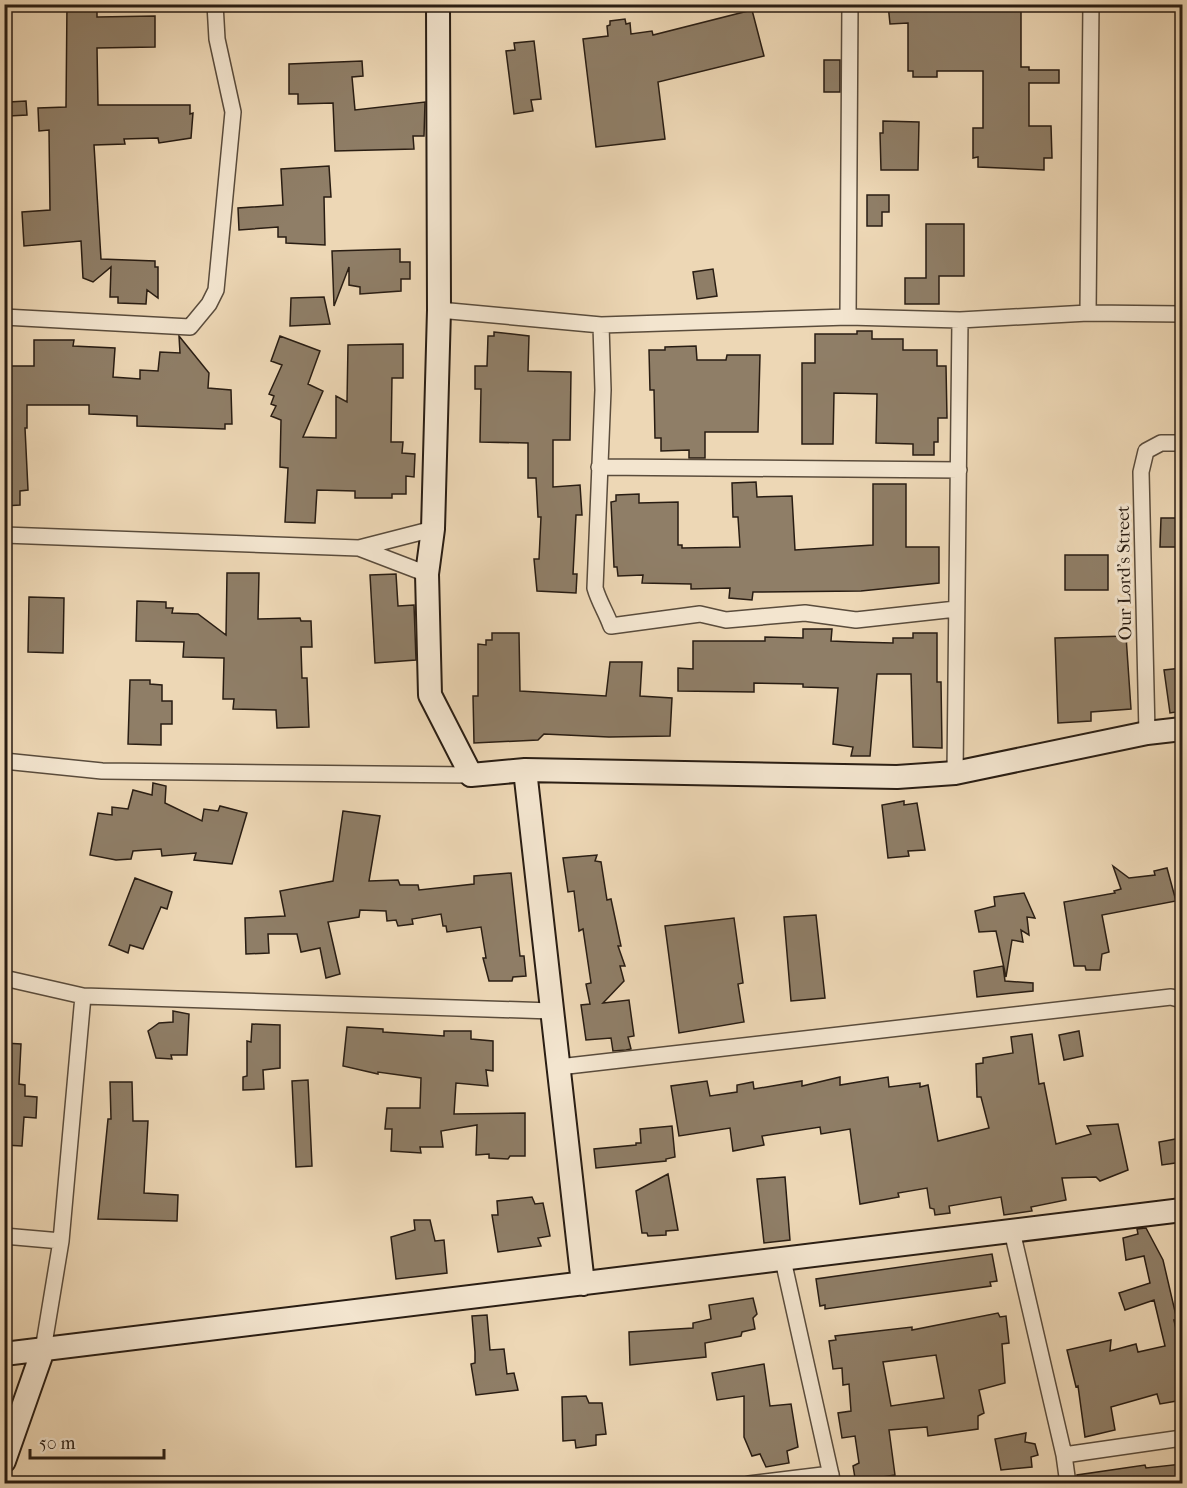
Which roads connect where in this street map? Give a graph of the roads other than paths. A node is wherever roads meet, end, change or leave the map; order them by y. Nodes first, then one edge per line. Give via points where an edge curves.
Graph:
1 (215, 4) edge
2 (438, 4) edge
3 (850, 4) edge
4 (1091, 4) edge
5 (439, 310) junction
6 (1088, 313) junction
7 (1182, 314) edge
8 (4, 317) edge
9 (848, 317) junction
10 (960, 320) junction
11 (601, 325) junction
12 (1182, 443) edge
13 (599, 467) junction
14 (958, 470) junction
15 (433, 529) junction
16 (4, 535) edge
17 (359, 548) junction
18 (427, 574) junction
19 (956, 609) junction
20 (1182, 729) edge
21 (1147, 733) junction
22 (4, 761) edge
23 (525, 770) junction
24 (956, 772) junction
25 (471, 775) junction
26 (4, 978) edge
27 (83, 996) junction
28 (1182, 1000) edge
29 (552, 1011) junction
30 (559, 1067) junction
31 (1182, 1210) edge
32 (1012, 1231) junction
33 (4, 1236) edge
34 (61, 1241) junction
35 (783, 1260) junction
36 (583, 1284) junction
37 (43, 1350) junction
38 (4, 1354) edge
39 (1182, 1438) edge
40 (1064, 1455) junction
41 (4, 1461) edge
42 (832, 1479) edge
43 (750, 1484) edge
44 (1068, 1484) edge

1 - 8 street via 217,39 233,112 216,290 209,304 190,327
2 - 5 street
3 - 9 street
4 - 6 street
5 - 11 street
5 - 15 street
6 - 7 street
6 - 10 street
9 - 10 street
9 - 11 street
10 - 14 street
11 - 13 street
12 - 21 street, Our Lord’s Street via 1161,443 1146,451 1141,472
13 - 14 street
13 - 19 street via 596,588 611,626 700,614 726,620 805,613 856,620
14 - 19 street
15 - 17 street
15 - 18 street
16 - 17 street
17 - 18 street
18 - 25 street via 430,695
19 - 24 street
20 - 21 street
21 - 24 street
22 - 25 street via 102,771
23 - 24 street via 897,777
23 - 25 street
23 - 29 street
26 - 27 street
27 - 29 street
27 - 34 street
28 - 30 street via 1171,997
29 - 30 street
30 - 36 street
31 - 32 street
32 - 35 street
32 - 40 street
33 - 34 street
34 - 37 street
35 - 36 street
35 - 42 street
36 - 37 street
37 - 38 street
37 - 41 street
39 - 40 street
40 - 44 street
42 - 43 street

